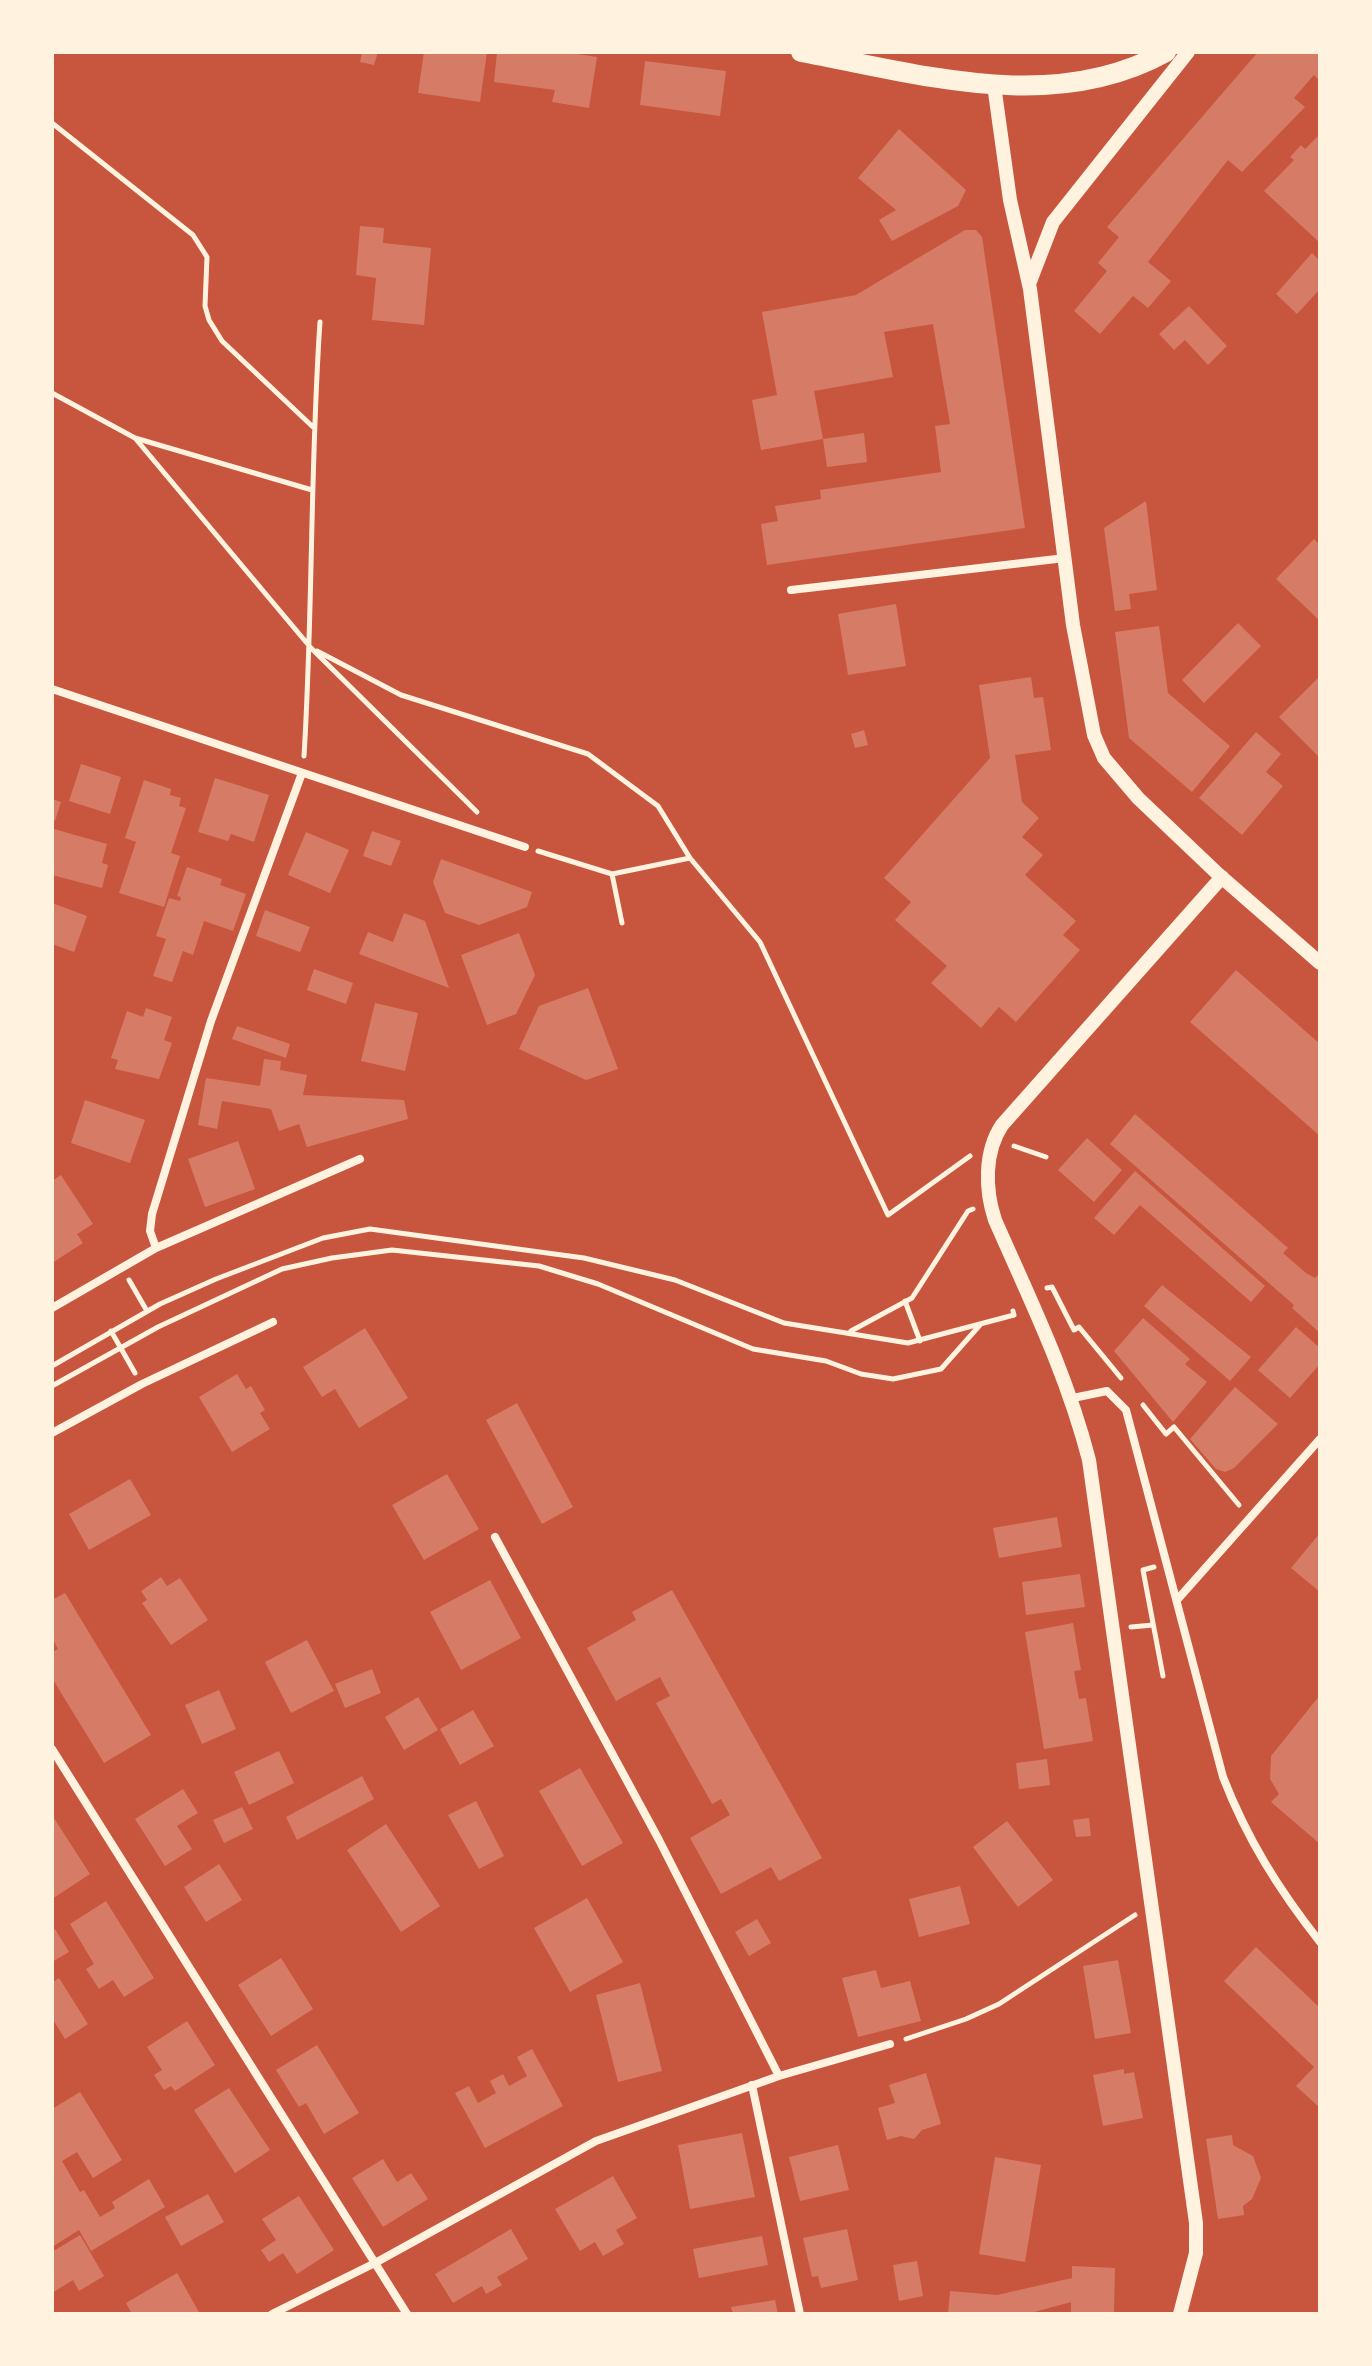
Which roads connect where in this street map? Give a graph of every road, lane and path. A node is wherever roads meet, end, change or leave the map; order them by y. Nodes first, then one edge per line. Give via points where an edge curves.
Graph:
1 (801, 52) edge
2 (1166, 52) edge
3 (1188, 52) edge
4 (994, 85) junction
5 (52, 123) edge
6 (1029, 284) junction
7 (320, 322) dead end
8 (52, 393) edge
9 (313, 427) junction
10 (135, 438) junction
11 (312, 490) junction
12 (1065, 558) junction
13 (791, 590) dead end
14 (311, 648) junction
15 (52, 689) edge
16 (302, 773) junction
17 (506, 840) junction
18 (525, 847) joint
19 (690, 858) junction
20 (612, 874) junction
21 (1222, 877) junction
22 (622, 923) dead end
23 (1320, 963) edge
24 (1013, 1146) dead end
25 (1046, 1157) dead end
26 (360, 1159) dead end
27 (963, 1160) dead end
28 (990, 1203) junction
29 (156, 1248) junction
30 (121, 1266) junction
31 (1047, 1288) dead end
32 (905, 1301) junction
33 (1009, 1303) dead end
34 (52, 1308) edge
35 (147, 1311) junction
36 (273, 1322) dead end
37 (980, 1325) junction
38 (111, 1331) junction
39 (850, 1332) junction
40 (920, 1341) junction
41 (120, 1347) junction
42 (52, 1366) edge
43 (142, 1384) junction
44 (52, 1386) edge
45 (1128, 1386) dead end
46 (1073, 1398) junction
47 (1137, 1398) dead end
48 (52, 1433) edge
49 (1320, 1439) edge
50 (1250, 1518) junction
51 (495, 1537) dead end
52 (1143, 1570) dead end
53 (1177, 1600) junction
54 (1153, 1625) junction
55 (1131, 1626) dead end
56 (1163, 1676) dead end
57 (52, 1749) edge
58 (1126, 1919) dead end
59 (1320, 1942) edge
60 (890, 2044) joint
61 (779, 2076) junction
62 (752, 2085) junction
63 (375, 2263) junction
64 (272, 2314) edge
65 (407, 2314) edge
66 (800, 2314) edge
67 (1180, 2314) edge

1 - 4 main road
2 - 4 main road via 1081,84
3 - 6 street via 1053,222
4 - 6 street via 1010,200
5 - 9 path via 193,235 207,257 205,306 222,341
6 - 12 street
7 - 9 path
8 - 10 path
9 - 11 path
10 - 11 path
10 - 14 path
11 - 14 path
12 - 13 street
12 - 21 street via 1085,694 1104,758 1138,798
14 - 16 path
14 - 17 path
14 - 19 path via 401,695 588,754 658,806
15 - 16 street
16 - 17 street
16 - 29 street via 211,1021 152,1214
17 - 18 street
18 - 20 path
19 - 20 path
19 - 27 path via 760,942 888,1215
20 - 22 path
21 - 23 street
21 - 28 street via 1002,1125 989,1154
24 - 25 path
26 - 29 street
28 - 32 path via 968,1211 912,1298
28 - 46 street
29 - 30 street
30 - 34 street
30 - 35 path
31 - 45 path via 1052,1287 1074,1330 1079,1327
32 - 39 path
32 - 40 path
33 - 37 path via 1014,1315
35 - 38 path
35 - 39 path via 323,1238 370,1229 584,1258 675,1280 784,1323
36 - 43 street
37 - 40 path
37 - 41 path via 941,1369 893,1379 753,1349 613,1290 539,1266 392,1250 282,1269
38 - 41 path
38 - 42 path
39 - 40 path
41 - 43 path
41 - 44 path
43 - 48 street
46 - 53 street via 1107,1391 1126,1410
46 - 67 street via 1089,1460 1196,2223 1196,2253
47 - 50 path via 1166,1434 1174,1427
49 - 50 street
50 - 53 street
51 - 61 street
52 - 54 path
53 - 59 street via 1202,1705 1244,1830 1269,1874
54 - 55 path
54 - 56 path
57 - 63 street
58 - 60 path via 999,2004
60 - 61 street
61 - 62 street
62 - 63 street via 596,2141
62 - 66 street
63 - 64 street
63 - 65 street

